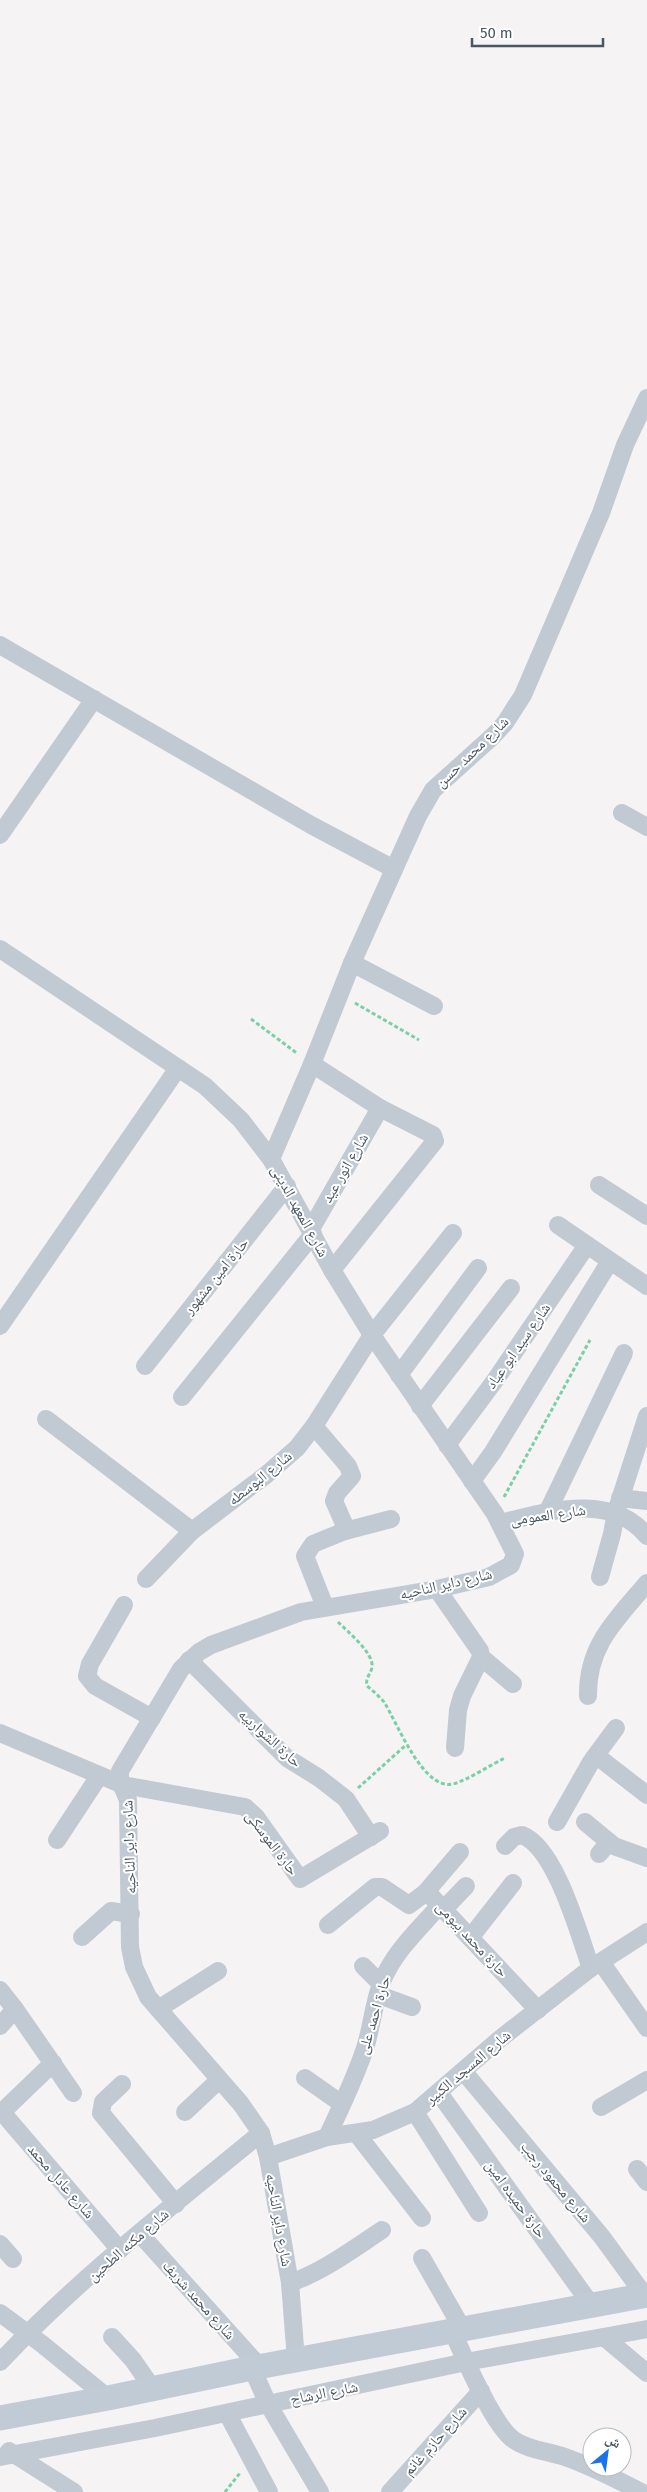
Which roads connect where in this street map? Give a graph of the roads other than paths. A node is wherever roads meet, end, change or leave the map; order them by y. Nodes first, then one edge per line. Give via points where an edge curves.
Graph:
1 (647, 398) edge
2 (0, 645) edge
3 (94, 699) junction
4 (622, 813) dead end
5 (647, 827) edge
6 (0, 835) edge
7 (394, 869) junction
8 (0, 949) edge
9 (352, 963) junction
10 (434, 1006) dead end
11 (312, 1064) junction
12 (178, 1068) junction
13 (380, 1108) junction
14 (271, 1159) junction
15 (599, 1185) dead end
16 (287, 1186) junction
17 (647, 1216) edge
18 (558, 1225) dead end
19 (312, 1232) junction
20 (453, 1233) dead end
21 (587, 1245) junction
22 (610, 1261) junction
23 (478, 1268) dead end
24 (332, 1270) junction
25 (647, 1286) edge
26 (511, 1288) dead end
27 (0, 1326) edge
28 (372, 1335) junction
29 (624, 1353) dead end
30 (145, 1366) dead end
31 (399, 1376) junction
32 (182, 1397) dead end
33 (420, 1406) junction
34 (647, 1416) edge
35 (46, 1419) dead end
36 (314, 1426) junction
37 (447, 1445) junction
38 (472, 1481) junction
39 (647, 1501) edge
40 (618, 1505) junction
41 (547, 1513) junction
42 (497, 1518) junction
43 (391, 1519) dead end
44 (192, 1531) junction
45 (344, 1531) junction
46 (647, 1536) edge
47 (515, 1554) joint
48 (600, 1577) dead end
49 (146, 1579) dead end
50 (647, 1582) edge
51 (437, 1589) junction
52 (124, 1605) dead end
53 (327, 1607) junction
54 (481, 1656) junction
55 (189, 1660) junction
56 (513, 1684) dead end
57 (588, 1696) dead end
58 (152, 1718) junction
59 (616, 1728) dead end
60 (0, 1733) edge
61 (455, 1748) dead end
62 (593, 1760) junction
63 (99, 1776) junction
64 (123, 1785) junction
65 (647, 1794) edge
66 (557, 1822) dead end
67 (585, 1822) dead end
68 (376, 1834) joint
69 (57, 1840) dead end
70 (505, 1846) dead end
71 (460, 1852) dead end
72 (647, 1858) edge
73 (513, 1883) dead end
74 (466, 1886) dead end
75 (425, 1893) junction
76 (442, 1907) junction
77 (131, 1914) junction
78 (328, 1925) dead end
79 (647, 1932) edge
80 (82, 1937) dead end
81 (470, 1938) junction
82 (596, 1965) junction
83 (363, 1966) dead end
84 (218, 1971) dead end
85 (0, 1990) edge
86 (380, 1990) junction
87 (412, 2007) dead end
88 (15, 2009) junction
89 (158, 2009) junction
90 (538, 2010) junction
91 (0, 2026) edge
92 (647, 2028) edge
93 (53, 2063) junction
94 (464, 2072) junction
95 (305, 2078) dead end
96 (219, 2080) junction
97 (647, 2080) edge
98 (122, 2084) dead end
99 (440, 2092) junction
100 (73, 2093) dead end
101 (342, 2104) junction
102 (601, 2107) dead end
103 (185, 2112) dead end
104 (415, 2112) junction
105 (1, 2113) edge
106 (261, 2132) junction
107 (357, 2134) junction
108 (327, 2137) junction
109 (268, 2157) junction
110 (176, 2204) junction
111 (479, 2213) dead end
112 (422, 2218) dead end
113 (382, 2230) dead end
114 (140, 2234) junction
115 (0, 2244) edge
116 (120, 2250) junction
117 (422, 2258) dead end
118 (13, 2259) dead end
119 (290, 2283) junction
120 (646, 2295) edge
121 (592, 2306) junction
122 (0, 2313) edge
123 (457, 2329) junction
124 (647, 2329) edge
125 (28, 2333) junction
126 (112, 2337) dead end
127 (604, 2337) junction
128 (296, 2360) junction
129 (0, 2362) edge
130 (466, 2362) junction
131 (255, 2367) junction
132 (647, 2373) edge
133 (153, 2389) junction
134 (481, 2391) junction
135 (108, 2398) junction
136 (268, 2404) junction
137 (227, 2412) junction
138 (0, 2418) edge
139 (5, 2452) edge
140 (314, 2490) edge
141 (74, 2492) edge
142 (269, 2492) edge
143 (390, 2492) edge
144 (641, 2492) edge

1 - 7 street, شارع محمد حسن via 602,513 523,695 493,736 433,790
2 - 3 street
3 - 6 street
3 - 7 street via 302,821
4 - 5 street
7 - 9 street, شارع محمد حسن
8 - 12 street, شارع المعهد الدينى
9 - 10 street
9 - 11 street, شارع محمد حسن
11 - 13 street
11 - 14 street, شارع محمد حسن
12 - 14 street, شارع المعهد الدينى via 224,1102
12 - 27 street
13 - 19 street, شارع انور عيد
13 - 24 street via 433,1135 435,1140
14 - 16 street, شارع المعهد الدينى
15 - 17 street
16 - 19 street, شارع المعهد الدينى
16 - 30 street, حارة امين مشهور
18 - 21 street
19 - 24 street, شارع المعهد الدينى
19 - 32 street, شارع انور عيد
20 - 28 street, شارع البوسطه
21 - 22 street
21 - 37 street, شارع سيد ابو عياد
22 - 25 street
22 - 38 street
23 - 31 street
24 - 28 street, شارع المعهد الدينى
26 - 33 street
28 - 31 street, شارع المعهد الدينى
28 - 36 street, شارع البوسطه
29 - 41 street
31 - 33 street, شارع المعهد الدينى
33 - 37 street, شارع المعهد الدينى
34 - 40 street
35 - 44 street
36 - 44 street, شارع البوسطه via 282,1462
36 - 45 street via 351,1471 350,1480 336,1493 334,1501 345,1526
37 - 38 street, شارع المعهد الدينى
38 - 42 street, شارع المعهد الدينى
39 - 40 street
40 - 41 street, شارع العمومى
40 - 46 street, شارع العمومى
40 - 48 street
41 - 42 street, شارع العمومى
42 - 47 street, شارع المعهد الدينى
43 - 45 street
44 - 49 street, شارع البوسطه
45 - 53 street via 313,1544 306,1552 305,1561
47 - 51 street, شارع داير الناحيه via 512,1565 488,1577
50 - 57 street via 597,1647 589,1671
51 - 53 street, شارع داير الناحيه
51 - 54 street
52 - 58 street via 90,1664 87,1676 95,1686
53 - 55 street, شارع داير الناحيه via 301,1612 223,1640
54 - 56 street
54 - 61 street via 458,1710
55 - 58 street, شارع داير الناحيه
55 - 68 street, حارة الشواربيه via 287,1758 346,1799
58 - 64 street, شارع داير الناحيه via 120,1771
59 - 62 street
60 - 63 street
62 - 65 street via 599,1758
62 - 66 street
63 - 64 street
63 - 69 street
64 - 68 street, حارة الموسكى via 245,1807 256,1817 300,1878
64 - 77 street, شارع داير الناحيه via 128,1800
67 - 72 street via 604,1848 620,1848
70 - 82 street via 514,1837 522,1835 547,1858
71 - 75 street
73 - 81 street
74 - 76 street, حارة احمد على
75 - 76 street, حارة محمد بيومى
75 - 78 street, حارة محمد بيومى via 409,1905 382,1887 375,1887
76 - 81 street, حارة محمد بيومى
76 - 86 street, حارة احمد على via 392,1962
77 - 80 street via 111,1911
77 - 89 street, شارع داير الناحيه via 130,1946 134,1967 148,1997
79 - 82 street, شارع المسجد الكبير
81 - 90 street, حارة محمد بيومى
82 - 90 street, شارع المسجد الكبير
82 - 92 street
83 - 86 street
84 - 89 street
85 - 88 street
86 - 87 street
86 - 101 street, حارة احمد على via 364,2052
88 - 91 street
88 - 93 street
89 - 96 street, شارع داير الناحيه
90 - 94 street, شارع المسجد الكبير
93 - 100 street
93 - 105 street
94 - 99 street, شارع المسجد الكبير
94 - 120 street, شارع محمود رجب via 602,2237
95 - 101 street
96 - 103 street
96 - 106 street, شارع داير الناحيه
97 - 102 street
98 - 110 street via 103,2102 101,2113
99 - 104 street, شارع المسجد الكبير
99 - 121 street, حارة حميده امين
101 - 108 street, حارة احمد على
104 - 107 street, شارع المسجد الكبير
104 - 111 street
105 - 116 street, شارع عادل محمد
106 - 109 street, شارع داير الناحيه
106 - 110 street, شارع مكنه الطحين
107 - 108 street, شارع المسجد الكبير
107 - 112 street
108 - 109 street, شارع المسجد الكبير
109 - 119 street, شارع داير الناحيه
110 - 114 street, شارع مكنه الطحين
113 - 119 street via 307,2277
114 - 116 street, شارع مكنه الطحين
114 - 131 street, شارع محمد شريف
115 - 118 street
116 - 125 street, شارع مكنه الطحين
117 - 123 street
119 - 128 street, شارع داير الناحيه
120 - 121 main road
121 - 123 main road
122 - 125 street
123 - 128 main road
123 - 130 street
124 - 127 street, شارع الرشاح
125 - 129 street, شارع مكنه الطحين
125 - 135 street
126 - 133 street
127 - 130 street, شارع الرشاح
127 - 132 street
128 - 131 main road
130 - 134 street
130 - 136 street, شارع الرشاح
131 - 133 main road
131 - 136 street, شارع محمد شريف
133 - 135 main road
134 - 143 street, شارع حازم غانم
134 - 144 street via 513,2440 581,2463
135 - 138 main road
136 - 137 street, شارع الرشاح
136 - 140 street, شارع محمد شريف
137 - 139 street, شارع الرشاح
137 - 142 street
139 - 141 street

